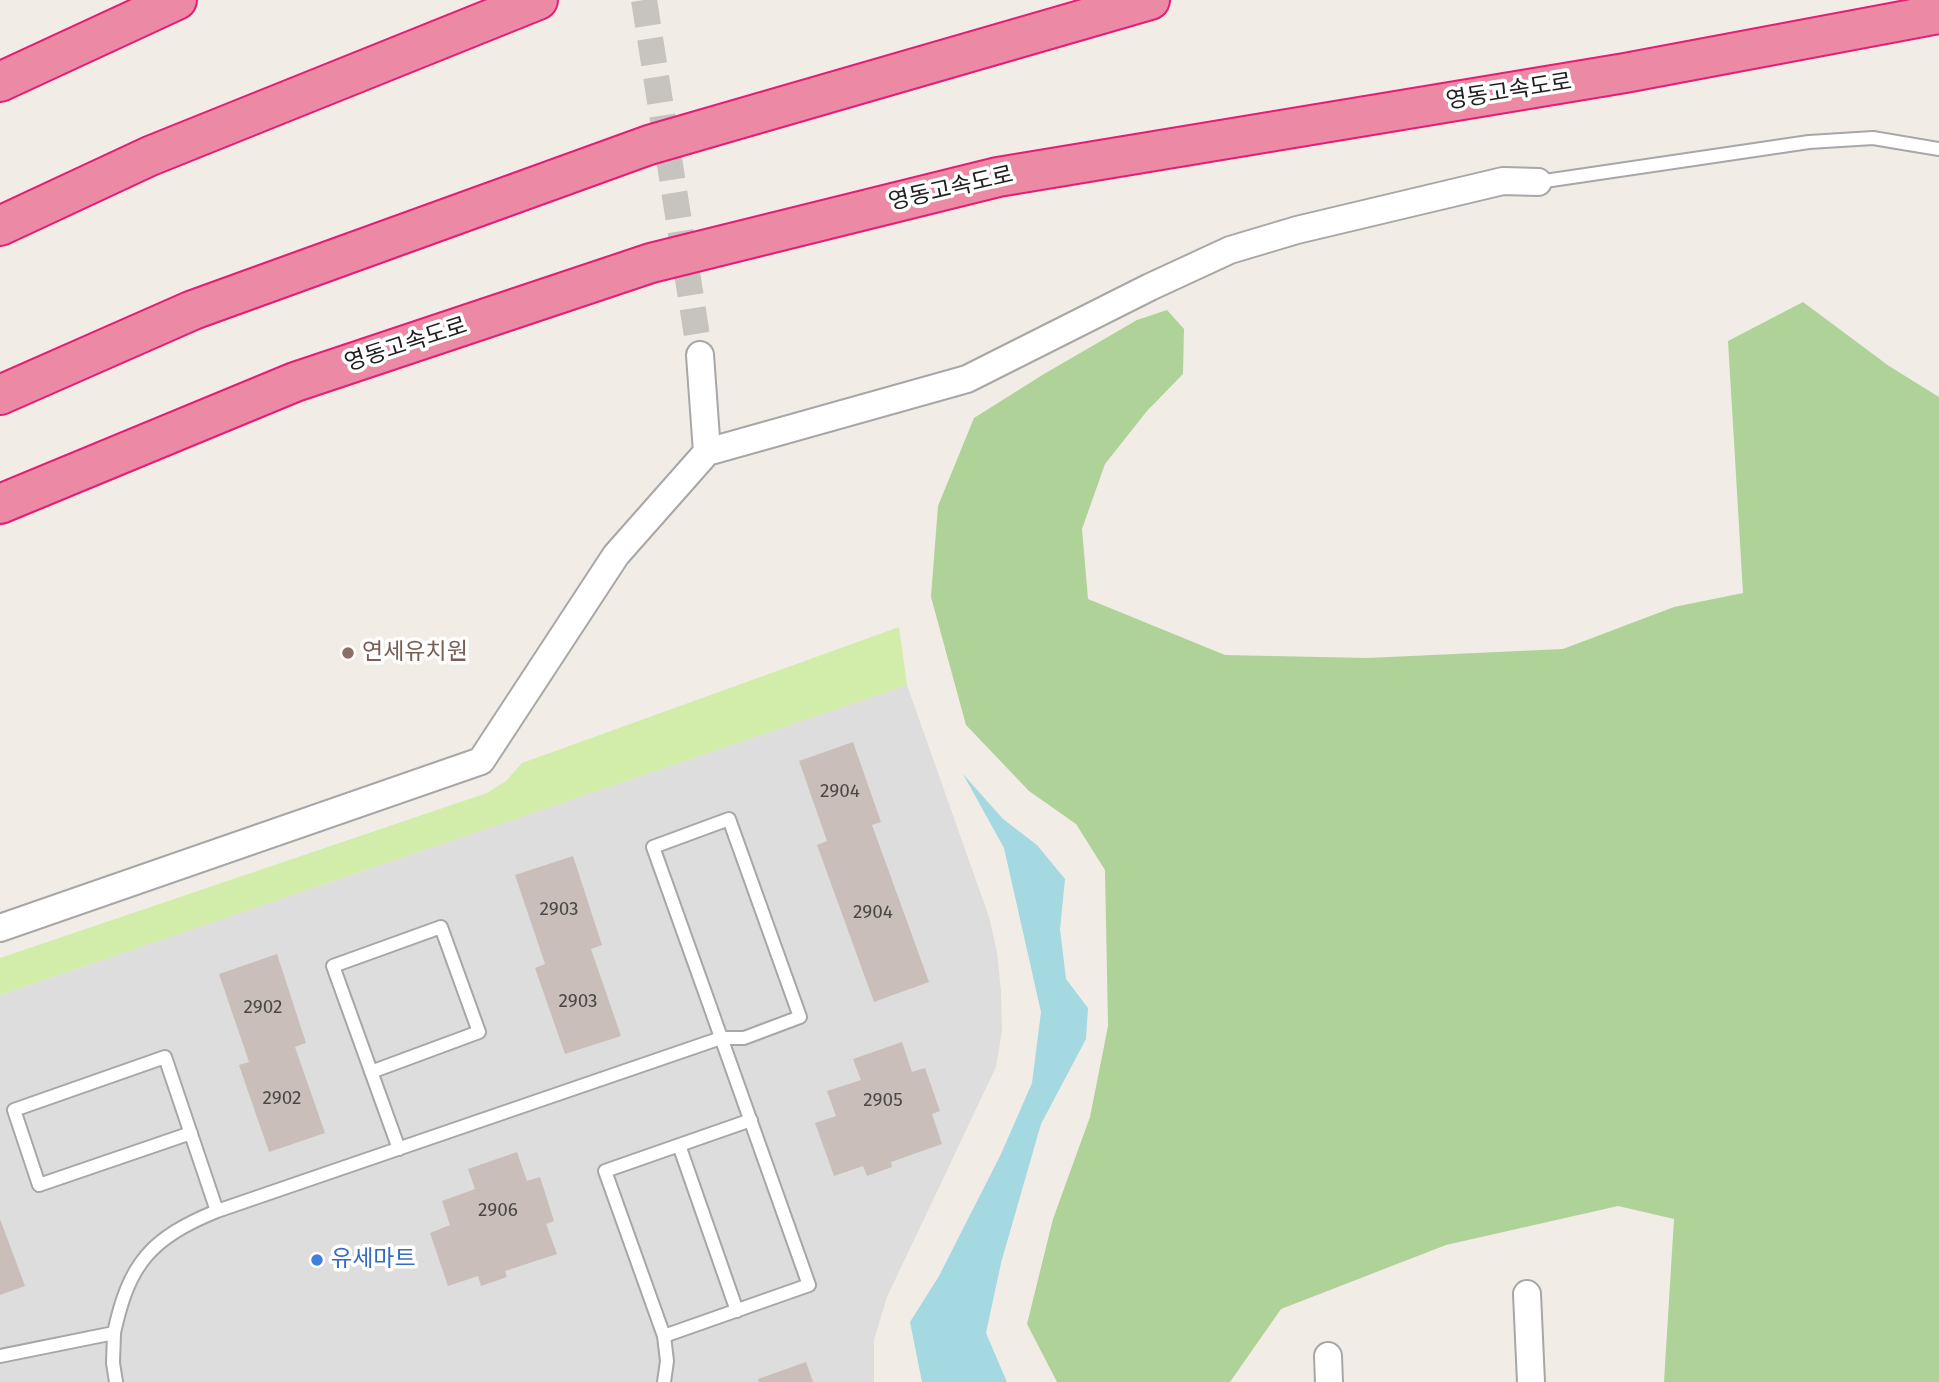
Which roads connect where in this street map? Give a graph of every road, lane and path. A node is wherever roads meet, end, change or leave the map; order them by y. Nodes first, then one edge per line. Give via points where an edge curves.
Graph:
1 (177, 0) edge
2 (538, 0) edge
3 (1150, 0) edge
4 (1939, 14) edge
5 (0, 82) edge
6 (1939, 149) edge
7 (1538, 182) joint
8 (0, 226) edge
9 (700, 355) tunnel mouth
10 (0, 395) edge
11 (707, 452) junction
12 (0, 504) edge
13 (0, 928) edge
14 (722, 1038) junction
15 (371, 1072) junction
16 (751, 1120) junction
17 (191, 1133) junction
18 (679, 1145) junction
19 (398, 1149) junction
20 (217, 1211) junction
21 (1527, 1294) dead end
22 (737, 1311) junction
23 (114, 1333) junction
24 (664, 1336) junction
25 (0, 1356) edge
26 (117, 1382) edge
27 (664, 1382) edge
28 (1531, 1382) edge

1 - 5 highway
2 - 8 highway via 150,156
3 - 10 highway via 649,145 193,310
4 - 12 highway, 영동고속도로 via 1625,73 999,177 651,263 295,382
6 - 7 lane via 1873,138 1809,142
7 - 11 street via 1503,181 1230,250 967,379
9 - 11 street
11 - 13 street via 616,555 481,761
14 - 14 lane via 653,847 729,819 800,1017 744,1038
14 - 16 lane
14 - 19 lane
15 - 15 lane via 333,966 441,928 479,1032
15 - 19 lane
16 - 18 lane
16 - 22 lane via 809,1285
17 - 17 lane via 165,1057 14,1110 39,1185
17 - 20 lane
18 - 22 lane
18 - 24 lane via 605,1171
19 - 20 lane
20 - 23 lane via 186,1224 147,1254 130,1277
21 - 28 street
22 - 24 lane
23 - 25 lane
23 - 26 lane
24 - 27 lane

